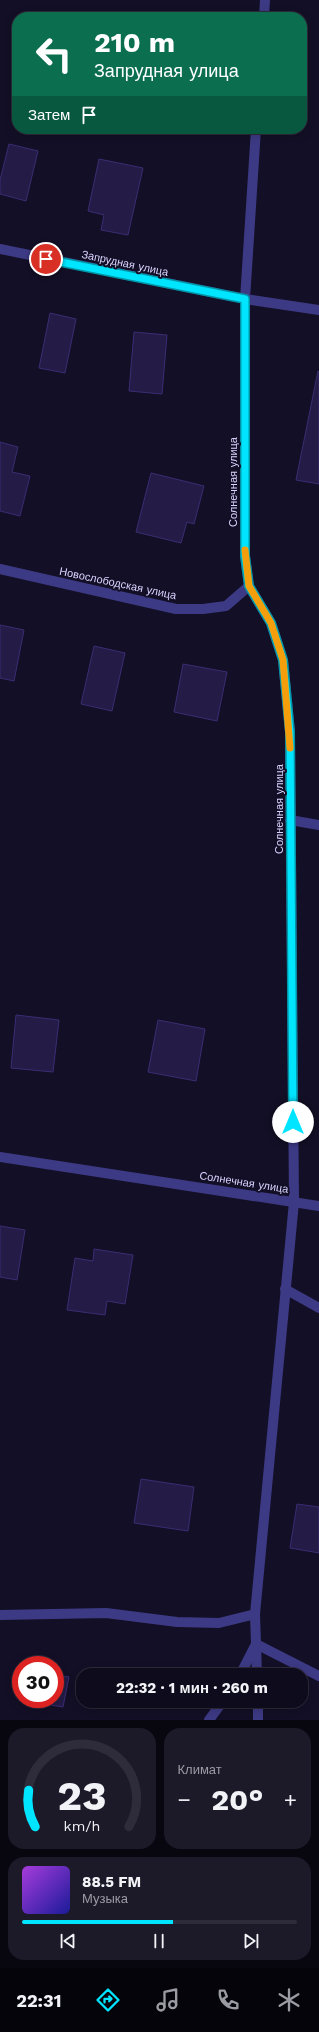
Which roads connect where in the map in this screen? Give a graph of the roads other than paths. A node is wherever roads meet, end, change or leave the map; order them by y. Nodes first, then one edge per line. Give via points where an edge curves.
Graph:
1 (265, 0) edge
2 (264, 12) edge
3 (256, 134) edge
4 (0, 250) edge
5 (245, 299) junction
6 (319, 310) edge
7 (0, 569) edge
8 (249, 586) junction
9 (290, 820) junction
10 (319, 825) edge
11 (0, 1157) edge
12 (294, 1202) junction
13 (319, 1206) edge
14 (285, 1289) junction
15 (319, 1308) edge
16 (255, 1614) junction
17 (0, 1615) edge
18 (256, 1644) junction
19 (244, 1668) edge
20 (257, 1668) edge
21 (319, 1676) edge
22 (218, 1708) edge
23 (258, 1708) edge
24 (209, 1720) edge
25 (258, 1720) edge

1 - 2 street
3 - 5 street, Солнечная улица
4 - 5 street, Запрудная улица
5 - 6 street, Запрудная улица
5 - 8 street, Солнечная улица via 245,556
7 - 8 street, Новослободская улица via 176,609 226,606
8 - 9 street, Солнечная улица via 271,623 283,660 290,732
9 - 10 street
9 - 12 street, Солнечная улица
11 - 12 street, Солнечная улица
12 - 13 street
12 - 14 street
14 - 15 street
14 - 16 street
16 - 17 street via 219,1622 177,1622 106,1614
16 - 18 street
18 - 19 street
18 - 20 street
18 - 21 street
22 - 24 street
23 - 25 street

